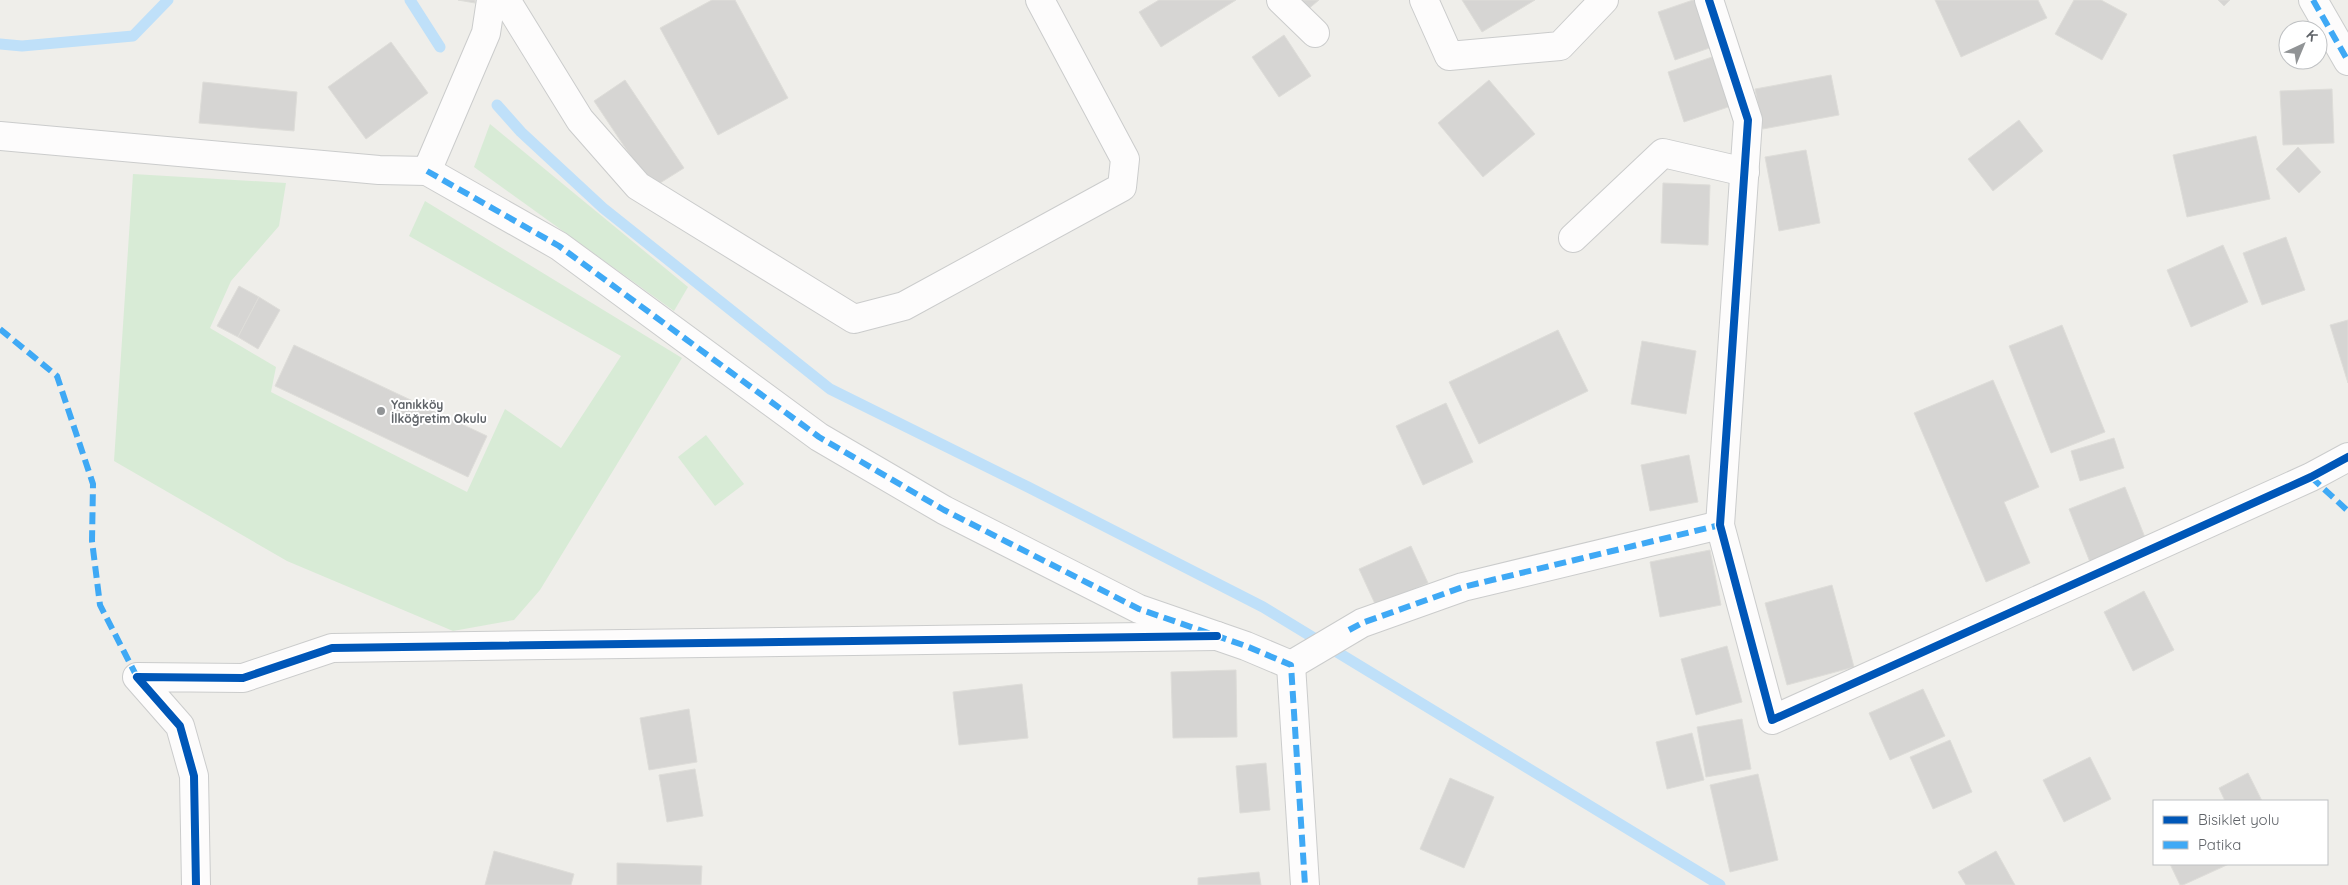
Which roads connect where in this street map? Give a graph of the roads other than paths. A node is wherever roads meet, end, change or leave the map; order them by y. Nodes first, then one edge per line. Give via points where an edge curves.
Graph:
1 (491, 0) edge
2 (506, 0) edge
3 (1040, 0) edge
4 (1281, 0) edge
5 (1424, 0) edge
6 (1604, 0) edge
7 (1709, 0) edge
8 (2313, 0) edge
9 (1314, 33) dead end
10 (2348, 61) edge
11 (0, 136) edge
12 (427, 171) junction
13 (1745, 172) junction
14 (1573, 238) dead end
15 (2348, 457) edge
16 (1720, 525) junction
17 (1217, 636) junction
18 (1296, 662) junction
19 (196, 885) edge
20 (1305, 885) edge

1 - 12 street via 486,33
2 - 3 street via 580,120 638,186 854,319 904,306 1122,187 1125,159
4 - 9 street
5 - 6 street via 1449,56 1560,46
7 - 13 street via 1748,120
8 - 10 street
11 - 12 street via 379,170
12 - 17 street via 559,246 819,437 944,510 1130,605
13 - 14 street via 1663,153
13 - 16 street
15 - 16 street via 2311,477 1772,720
16 - 18 street via 1464,587 1362,623
17 - 18 street
17 - 19 street via 332,648 243,678 137,677 180,726 192,767
18 - 20 street

